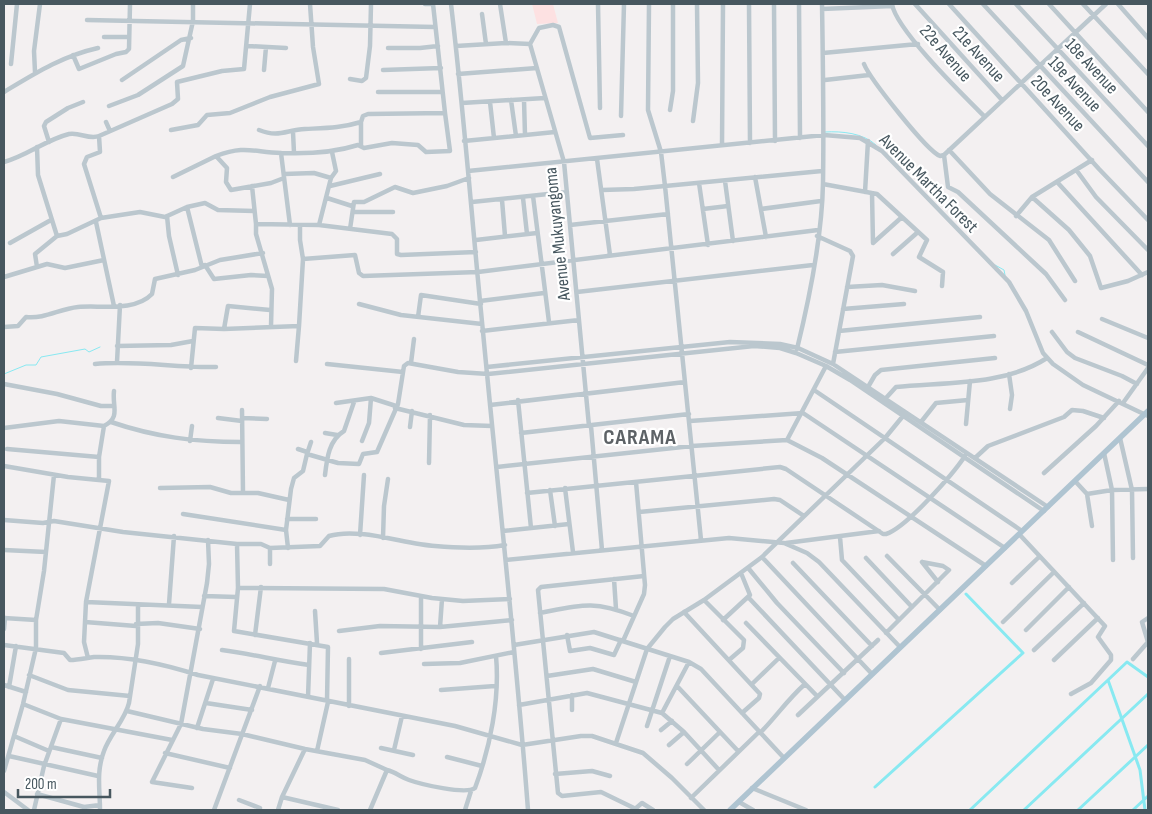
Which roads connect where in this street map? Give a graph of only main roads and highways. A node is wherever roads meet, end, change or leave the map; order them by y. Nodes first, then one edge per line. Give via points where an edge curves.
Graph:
1 (1147, 414) edge
2 (730, 810) edge

1 - 2 main road

